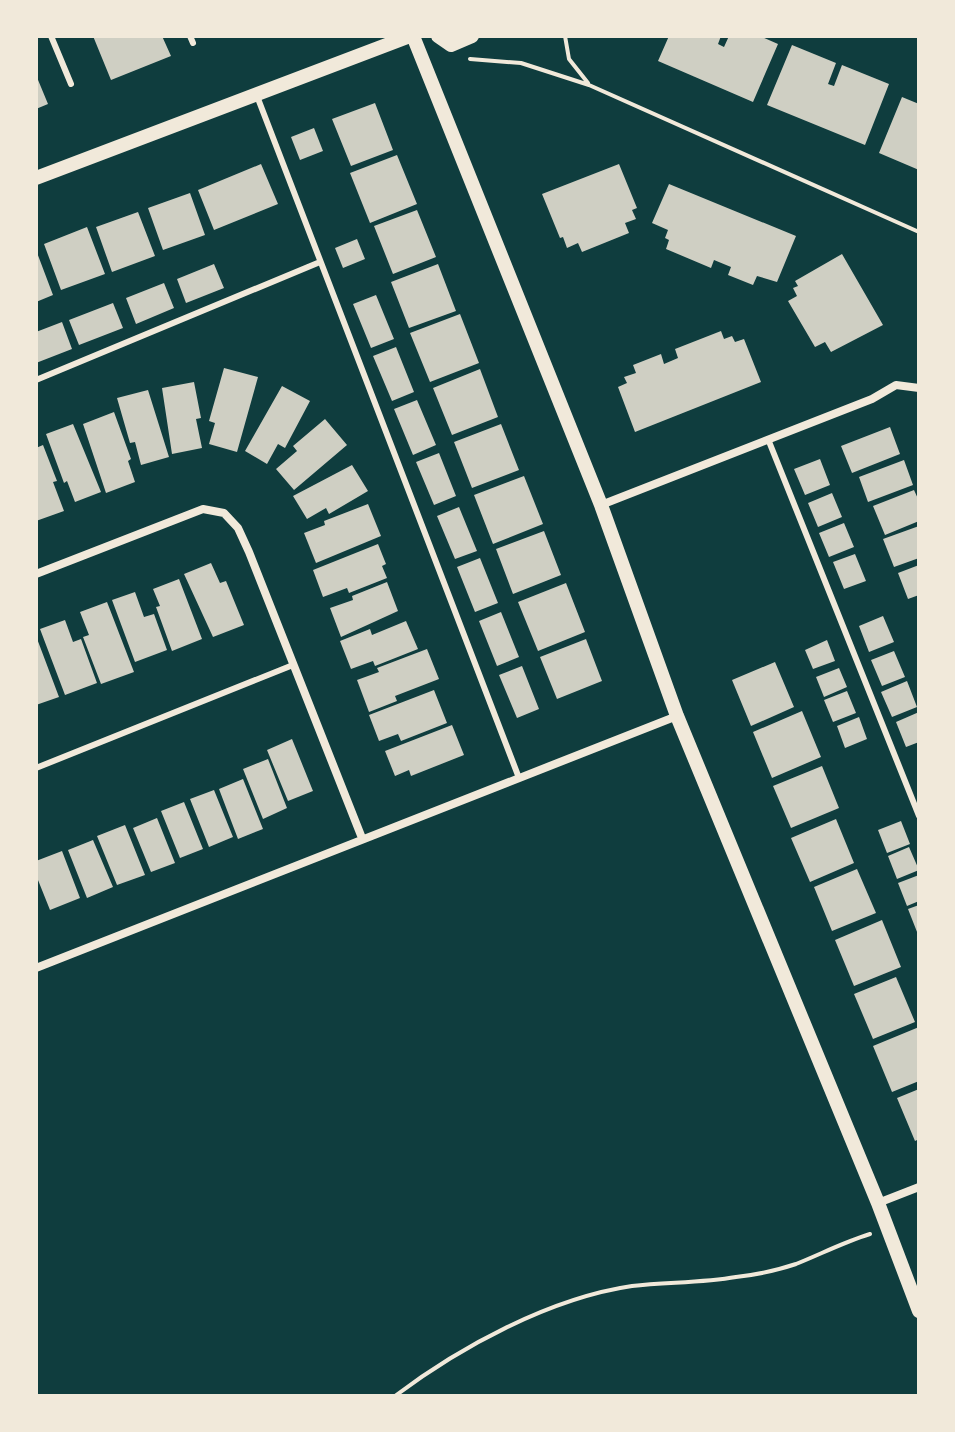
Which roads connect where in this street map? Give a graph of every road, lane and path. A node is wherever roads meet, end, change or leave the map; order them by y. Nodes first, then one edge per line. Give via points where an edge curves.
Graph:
1 (51, 36) edge
2 (411, 36) edge
3 (438, 36) edge
4 (472, 36) edge
5 (565, 36) edge
6 (451, 45) junction
7 (71, 84) dead end
8 (589, 85) junction
9 (255, 93) junction
10 (36, 178) edge
11 (919, 232) edge
12 (320, 262) junction
13 (36, 380) edge
14 (919, 388) edge
15 (768, 439) junction
16 (601, 505) junction
17 (36, 574) edge
18 (293, 665) junction
19 (677, 716) junction
20 (36, 768) edge
21 (519, 778) junction
22 (919, 816) edge
23 (362, 838) junction
24 (36, 968) edge
25 (919, 1187) edge
26 (878, 1203) junction
27 (886, 1229) junction
28 (919, 1311) edge
29 (395, 1396) edge

1 - 7 lane
2 - 9 street
2 - 16 street
3 - 6 street
4 - 6 street
5 - 8 path via 569,59
6 - 8 path via 462,58 521,63
8 - 11 path
9 - 10 street
9 - 12 lane
12 - 13 lane
12 - 21 lane
14 - 15 street via 896,385
15 - 16 street
15 - 22 lane
16 - 19 street
17 - 18 street via 174,518 203,509 224,513 249,552
18 - 20 lane
18 - 23 street
19 - 21 street
19 - 26 street
21 - 23 street
23 - 24 street
25 - 26 street
26 - 27 street
27 - 28 street
27 - 29 path via 793,1265 736,1278 628,1287 525,1318 430,1369

